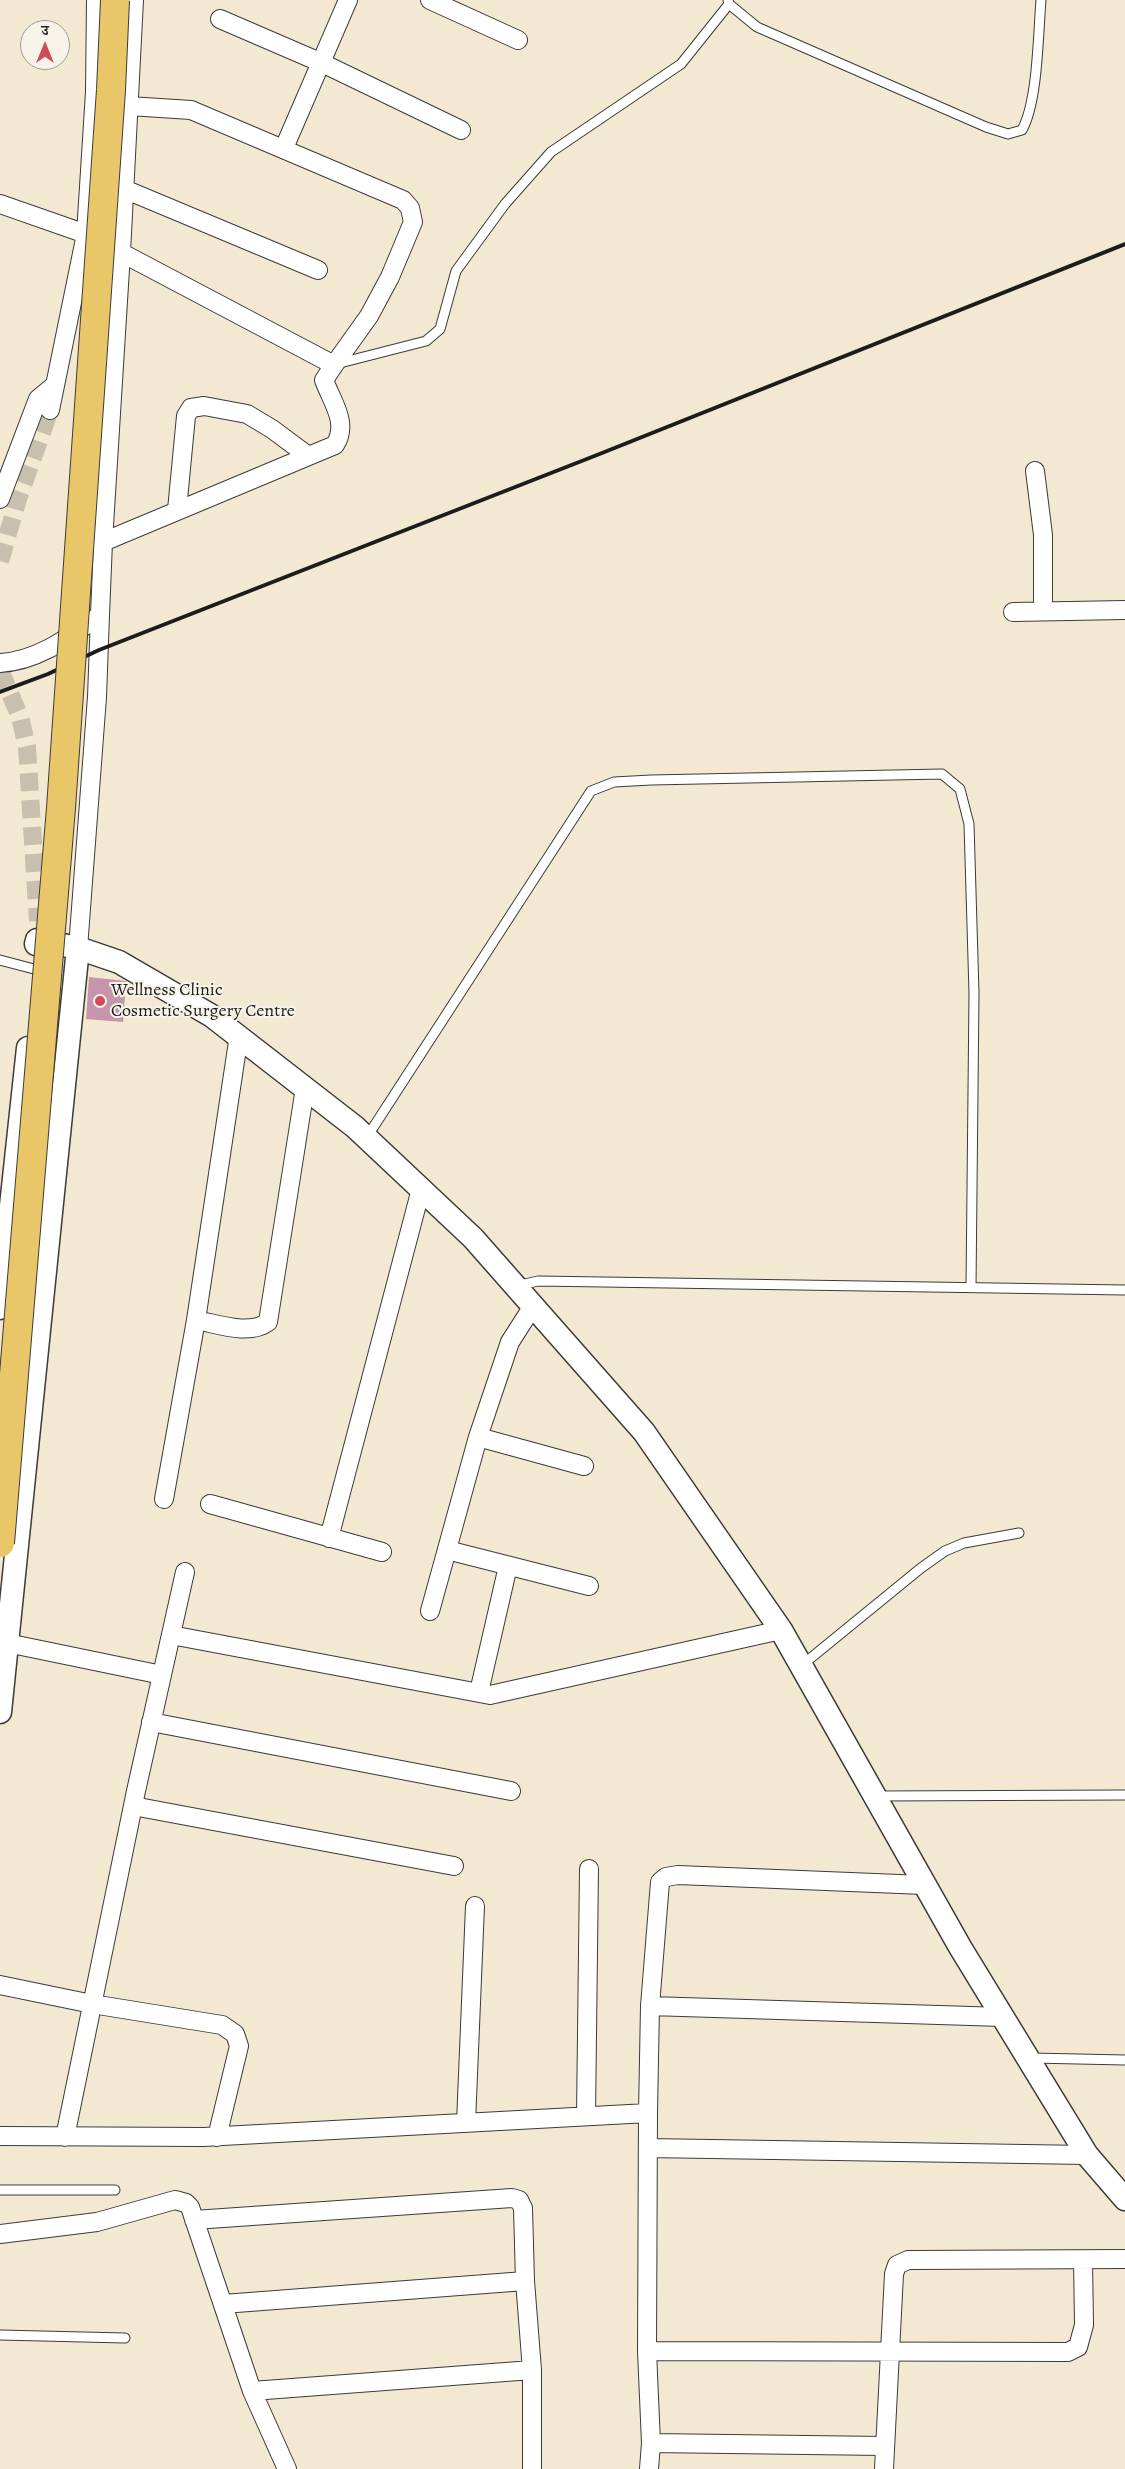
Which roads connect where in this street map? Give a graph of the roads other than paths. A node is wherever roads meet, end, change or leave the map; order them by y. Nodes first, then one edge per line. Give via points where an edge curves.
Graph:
1 (96, 0) edge
2 (115, 0) edge
3 (134, 0) edge
4 (348, 0) edge
5 (430, 0) edge
6 (1041, 0) edge
7 (729, 2) edge
8 (220, 19) dead end
9 (518, 40) dead end
10 (322, 62) junction
11 (129, 106) junction
12 (461, 130) dead end
13 (284, 148) junction
14 (124, 189) junction
15 (0, 204) edge
16 (86, 234) junction
17 (121, 253) junction
18 (318, 270) dead end
19 (334, 365) junction
20 (55, 385) junction
21 (50, 410) tunnel mouth
22 (307, 455) junction
23 (1035, 471) dead end
24 (0, 499) edge
25 (177, 510) junction
26 (102, 542) junction
27 (1125, 610) edge
28 (1044, 611) junction
29 (1013, 612) dead end
30 (100, 615) junction
31 (0, 664) edge
32 (78, 948) junction
33 (0, 960) edge
34 (34, 969) junction
35 (239, 1035) junction
36 (305, 1088) junction
37 (366, 1138) junction
38 (421, 1189) junction
39 (46, 1268) junction
40 (2, 1269) edge
41 (516, 1286) junction
42 (971, 1287) junction
43 (1125, 1290) edge
44 (533, 1306) junction
45 (0, 1308) edge
46 (196, 1320) junction
47 (478, 1437) junction
48 (584, 1466) dead end
49 (164, 1499) dead end
50 (210, 1504) dead end
51 (1019, 1534) dead end
52 (329, 1538) junction
53 (0, 1543) edge
54 (447, 1550) junction
55 (382, 1552) dead end
56 (508, 1566) junction
57 (185, 1572) dead end
58 (589, 1586) dead end
59 (430, 1611) dead end
60 (781, 1630) junction
61 (170, 1635) junction
62 (7, 1643) junction
63 (801, 1667) junction
64 (162, 1675) junction
65 (479, 1692) junction
66 (0, 1712) edge
67 (151, 1722) junction
68 (511, 1791) dead end
69 (1125, 1795) edge
70 (874, 1796) junction
71 (133, 1806) junction
72 (454, 1866) dead end
73 (589, 1869) dead end
74 (924, 1884) junction
75 (475, 1906) dead end
76 (0, 1985) edge
77 (92, 2004) junction
78 (650, 2006) junction
79 (1003, 2017) junction
80 (1028, 2058) junction
81 (1125, 2060) edge
82 (648, 2113) junction
83 (586, 2116) junction
84 (466, 2123) junction
85 (0, 2136) edge
86 (217, 2136) junction
87 (64, 2137) junction
88 (648, 2148) junction
89 (1087, 2155) junction
90 (0, 2190) edge
91 (115, 2190) dead end
92 (1125, 2199) edge
93 (194, 2220) junction
94 (0, 2234) edge
95 (1125, 2259) edge
96 (1083, 2260) junction
97 (525, 2281) junction
98 (223, 2304) junction
99 (0, 2335) edge
100 (125, 2338) dead end
101 (647, 2351) junction
102 (891, 2351) junction
103 (532, 2370) junction
104 (252, 2391) junction
105 (651, 2443) junction
106 (884, 2446) junction
107 (287, 2469) edge
108 (532, 2469) edge
109 (649, 2469) edge
110 (884, 2469) edge

1 - 16 street via 95,92
2 - 53 main road, bridge via 61,808
3 - 11 street
4 - 10 street
5 - 9 street
6 - 7 lane via 1027,120 1022,130 1008,134 756,27
7 - 19 lane via 681,64 551,152 505,204 456,272 440,329 426,340
8 - 10 street
10 - 12 street
10 - 13 street
11 - 13 street via 191,110
11 - 14 street
13 - 19 street via 403,200 412,214 413,222 390,277 369,316
14 - 17 street
14 - 18 street
15 - 16 street
16 - 17 street
16 - 20 street
17 - 19 street
17 - 26 street
19 - 22 street via 324,380 339,414 340,436 335,445
20 - 21 street
20 - 24 street via 38,399
22 - 25 street
22 - 25 street via 247,414 204,406 191,408 186,416
23 - 28 street via 1043,535
25 - 26 street
26 - 30 street
27 - 28 street
28 - 29 street
30 - 31 street via 55,646 27,658
30 - 32 street
32 - 34 street via 38,931
32 - 35 street via 119,962
32 - 39 street
33 - 34 lane
34 - 40 street via 23,1100
35 - 36 street
35 - 46 street
36 - 37 street
36 - 46 street via 268,1322 260,1328 245,1329
37 - 38 street
37 - 42 lane via 591,791 614,782 651,780 942,774 960,789 969,824 974,993
38 - 41 street via 473,1238
38 - 52 street
39 - 40 street
39 - 62 street
40 - 45 street
41 - 42 lane via 538,1281
41 - 44 street
42 - 43 lane
44 - 47 street via 510,1342
44 - 60 street via 644,1432
46 - 49 street
47 - 48 street
47 - 54 street
50 - 52 street
51 - 63 lane via 964,1543 946,1551
52 - 55 street
54 - 56 street
54 - 59 street
56 - 58 street
56 - 65 street
57 - 61 street
60 - 63 street
60 - 65 street via 490,1695
61 - 64 street
61 - 65 street
62 - 64 street
62 - 66 street
63 - 70 street
64 - 67 street
67 - 68 street
67 - 71 street
69 - 70 lane
70 - 74 street
71 - 72 street
71 - 77 street
73 - 83 street
74 - 78 street via 666,1877 660,1882 658,1896
74 - 79 street
75 - 84 street
76 - 77 street
77 - 86 street via 222,2025 235,2034 238,2046
77 - 87 street
78 - 79 street
78 - 82 street
79 - 80 street
80 - 81 lane
80 - 89 street
82 - 83 street
82 - 88 street
83 - 84 street
84 - 86 street
85 - 87 street
86 - 87 street
88 - 89 street
88 - 101 street
89 - 92 street
90 - 91 lane
93 - 94 street via 190,2207 175,2200 97,2222
93 - 97 street via 512,2198 518,2200 523,2208
93 - 98 street
95 - 96 street
96 - 102 street via 904,2261 897,2265 894,2274
96 - 102 street via 1084,2325 1078,2347 1068,2352
97 - 98 street
97 - 103 street
98 - 104 street
99 - 100 lane
101 - 102 street
101 - 105 street
102 - 106 street
103 - 104 street
103 - 108 street
104 - 107 street
105 - 106 street
105 - 109 street
106 - 110 street

